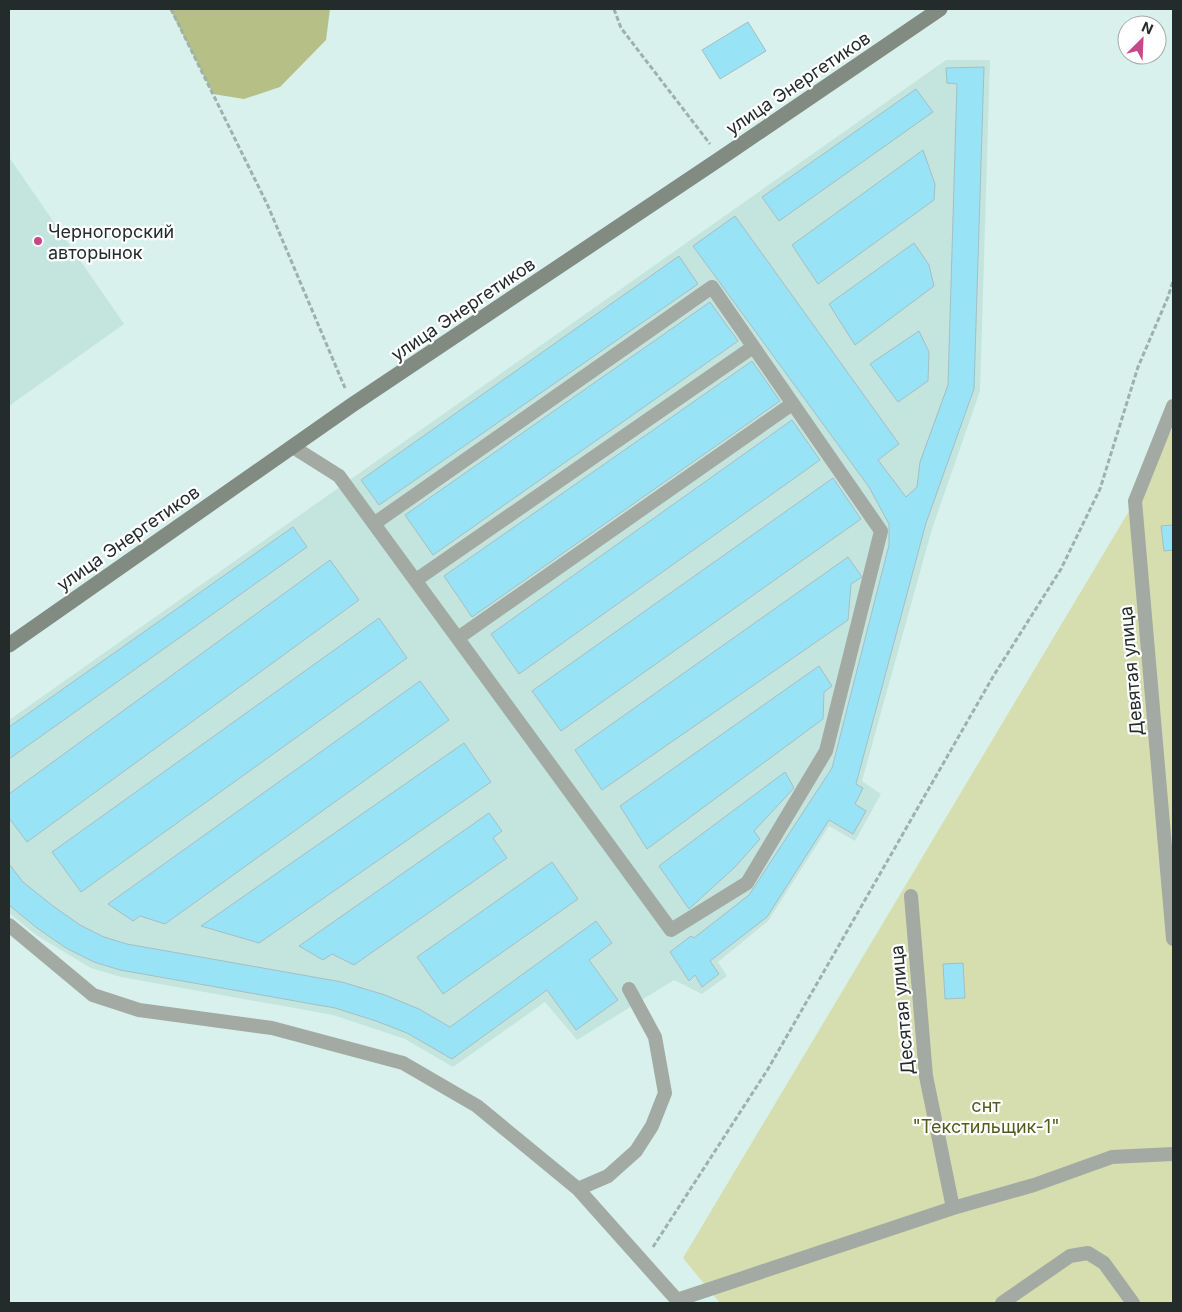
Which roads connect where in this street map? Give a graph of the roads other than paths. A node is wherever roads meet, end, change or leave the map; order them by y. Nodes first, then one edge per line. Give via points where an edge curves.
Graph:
1 (940, 9) edge
2 (753, 347) junction
3 (792, 404) junction
4 (1173, 406) edge
5 (293, 447) junction
6 (374, 523) junction
7 (416, 580) junction
8 (458, 638) junction
9 (9, 645) edge
10 (910, 896) dead end
11 (9, 925) edge
12 (1173, 939) edge
13 (629, 989) dead end
14 (1173, 1154) edge
15 (578, 1189) junction
16 (953, 1208) junction
17 (677, 1302) edge
18 (1002, 1303) edge
19 (1133, 1303) edge

1 - 5 main road, улица Энергетиков
2 - 3 lane
2 - 6 lane via 712,287
2 - 7 lane
3 - 8 lane
3 - 8 lane via 881,531 826,751 747,883 671,930
4 - 12 lane, Девятая улица via 1135,501
5 - 6 lane via 339,476
5 - 9 main road, улица Энергетиков
6 - 7 lane
7 - 8 lane
10 - 16 lane, Десятая улица via 926,1076
11 - 15 lane via 94,995 139,1010 272,1028 403,1062 477,1106
13 - 15 lane via 655,1037 665,1093 652,1126 636,1151 608,1176
14 - 16 lane via 1112,1157 1034,1185
15 - 17 lane
16 - 17 lane
18 - 19 lane via 1070,1256 1088,1253 1104,1263

